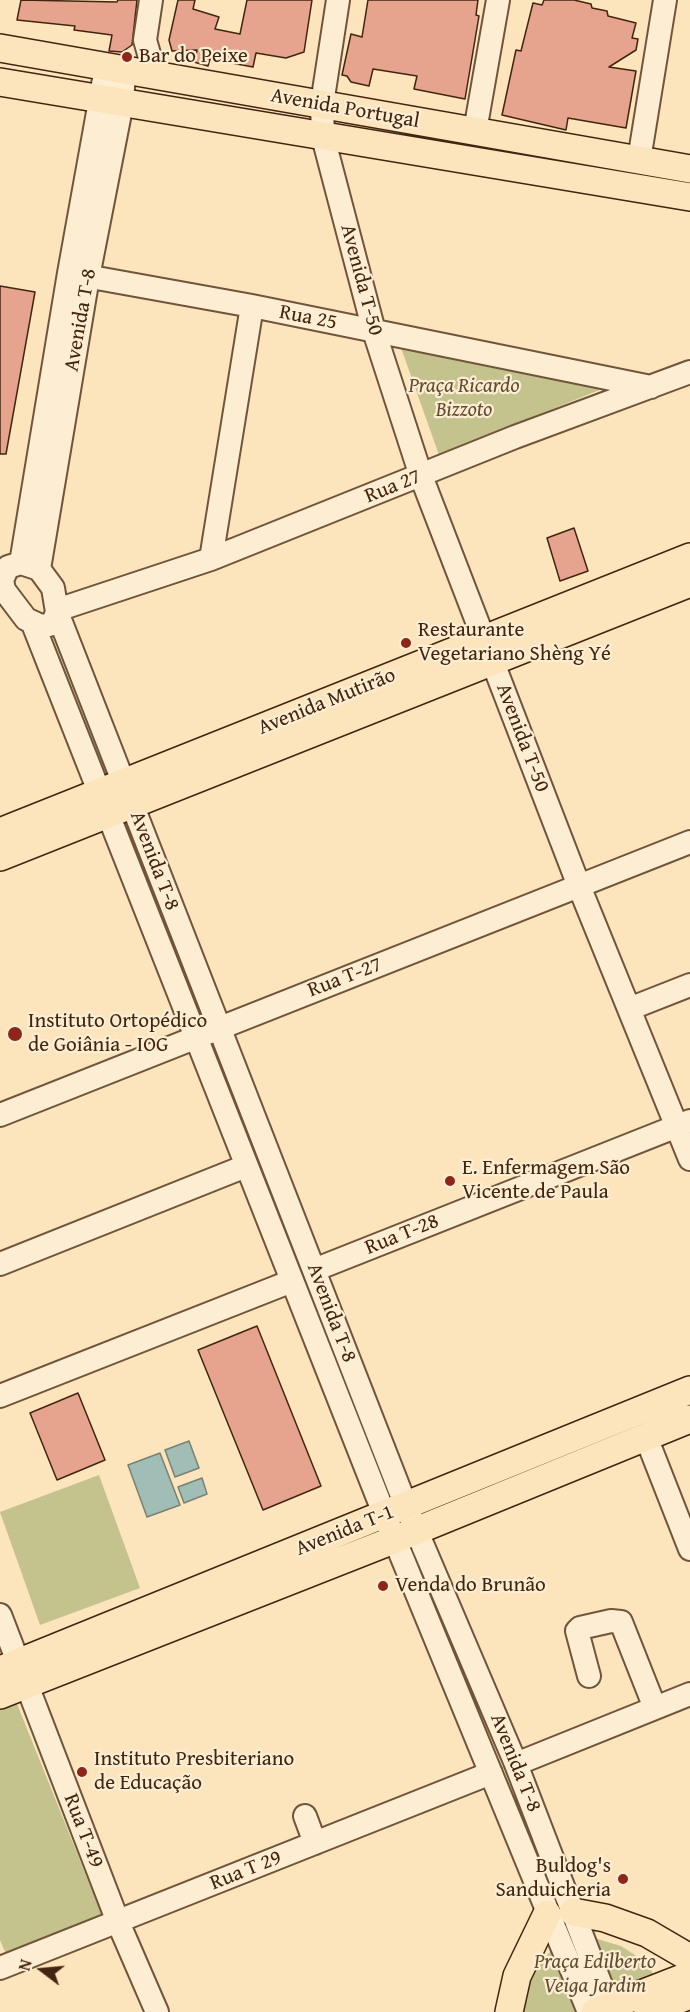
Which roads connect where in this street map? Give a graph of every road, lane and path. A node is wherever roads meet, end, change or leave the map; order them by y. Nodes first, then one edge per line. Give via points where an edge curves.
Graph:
1 (151, 0) edge
2 (338, 0) edge
3 (498, 0) edge
4 (665, 0) edge
5 (0, 48) edge
6 (115, 70) junction
7 (161, 78) junction
8 (0, 82) edge
9 (111, 101) junction
10 (322, 104) junction
11 (475, 131) junction
12 (323, 137) junction
13 (639, 160) junction
14 (690, 169) edge
15 (690, 197) edge
16 (78, 275) junction
17 (252, 306) junction
18 (374, 331) junction
19 (690, 372) edge
20 (652, 387) junction
21 (421, 476) junction
22 (217, 524) junction
23 (233, 550) junction
24 (690, 557) edge
25 (211, 559) junction
26 (12, 574) edge
27 (690, 583) edge
28 (56, 603) junction
29 (33, 624) junction
30 (488, 650) junction
31 (128, 794) junction
32 (102, 804) junction
33 (0, 832) edge
34 (690, 842) edge
35 (0, 857) edge
36 (579, 886) junction
37 (690, 985) edge
38 (629, 1009) junction
39 (219, 1028) junction
40 (195, 1037) junction
41 (0, 1115) edge
42 (683, 1123) edge
43 (690, 1159) edge
44 (246, 1166) junction
45 (0, 1264) edge
46 (314, 1270) junction
47 (292, 1281) junction
48 (690, 1390) edge
49 (0, 1396) edge
50 (690, 1419) edge
51 (646, 1437) junction
52 (401, 1523) junction
53 (690, 1549) edge
54 (0, 1615) edge
55 (15, 1672) edge
56 (589, 1676) dead end
57 (690, 1694) edge
58 (0, 1695) edge
59 (655, 1708) junction
60 (516, 1764) junction
61 (491, 1773) junction
62 (305, 1815) dead end
63 (315, 1843) junction
64 (560, 1913) junction
65 (118, 1922) junction
66 (690, 1958) edge
67 (0, 1967) edge
68 (690, 1975) edge
69 (690, 1995) edge
70 (601, 2011) edge
71 (157, 2012) edge
72 (509, 2012) edge
73 (648, 2012) edge

1 - 7 street via 145,40
2 - 10 street, Avenida T-50
3 - 11 street
4 - 13 street
5 - 6 main road, Avenida Portugal
6 - 7 main road, Avenida Portugal
6 - 9 street, Avenida T-8
7 - 10 main road, Avenida Portugal
8 - 9 main road, Avenida Portugal
9 - 12 main road, Avenida Portugal
9 - 16 street, Avenida T-8
10 - 11 main road, Avenida Portugal
10 - 12 street, Avenida T-50
11 - 13 main road, Avenida Portugal
12 - 15 main road, Avenida Portugal
12 - 18 street, Avenida T-50
13 - 14 main road, Avenida Portugal
16 - 17 street, Rua 25
16 - 26 street, Avenida T-8
17 - 18 street, Rua 25
17 - 22 street
18 - 20 street, Rua 25
18 - 21 street, Avenida T-50
19 - 20 street, Rua 27
20 - 21 street, Rua 27
21 - 23 street, Rua 27
21 - 30 street, Avenida T-50
22 - 23 street
22 - 25 street
23 - 25 street, Rua 27
24 - 30 main road, Avenida Mutirão
25 - 28 street, Rua 27 via 95,598
26 - 28 street, Avenida T-8
26 - 29 street via 21,614
27 - 30 main road, Avenida Mutirão
28 - 29 street via 49,625
28 - 31 street, Avenida T-8
29 - 32 street, Avenida T-8
30 - 31 main road, Avenida Mutirão
30 - 36 street, Avenida T-50
31 - 32 main road, Avenida Mutirão
31 - 39 street, Avenida T-8
32 - 33 main road
32 - 35 main road
32 - 40 street, Avenida T-8
34 - 36 street, Rua T-27
36 - 38 street, Avenida T-50
36 - 39 street, Rua T-27
37 - 38 street
38 - 42 street, Avenida T-50
39 - 40 street, Rua T-27
39 - 46 street, Avenida T-8
40 - 41 street, Rua T-27
40 - 44 street, Avenida T-8
42 - 43 street, Avenida T-50
42 - 46 street, Rua T-28
44 - 45 street
44 - 47 street, Avenida T-8
46 - 52 street, Avenida T-8
47 - 49 street
47 - 52 street, Avenida T-8
48 - 52 main road, Avenida T-1
50 - 51 main road, Avenida T-1
51 - 52 main road, Avenida T-1
51 - 53 street
52 - 55 main road, Avenida T-1
52 - 60 street, Avenida T-8
52 - 61 street, Avenida T-8
54 - 55 street, Rua T-49
55 - 58 main road, Avenida T-1
55 - 65 street, Rua T-49
56 - 59 street via 577,1631 621,1622
57 - 59 street
59 - 60 street
60 - 64 street, Avenida T-8
61 - 63 street, Rua T 29
61 - 64 street, Avenida T-8
62 - 63 street
63 - 65 street, Rua T 29
64 - 66 main road via 605,1918 647,1933
64 - 70 street, Avenida T-8
64 - 72 main road via 517,1976
65 - 67 street, Rua T 29
65 - 71 street, Rua T-49
68 - 70 main road
69 - 73 main road

